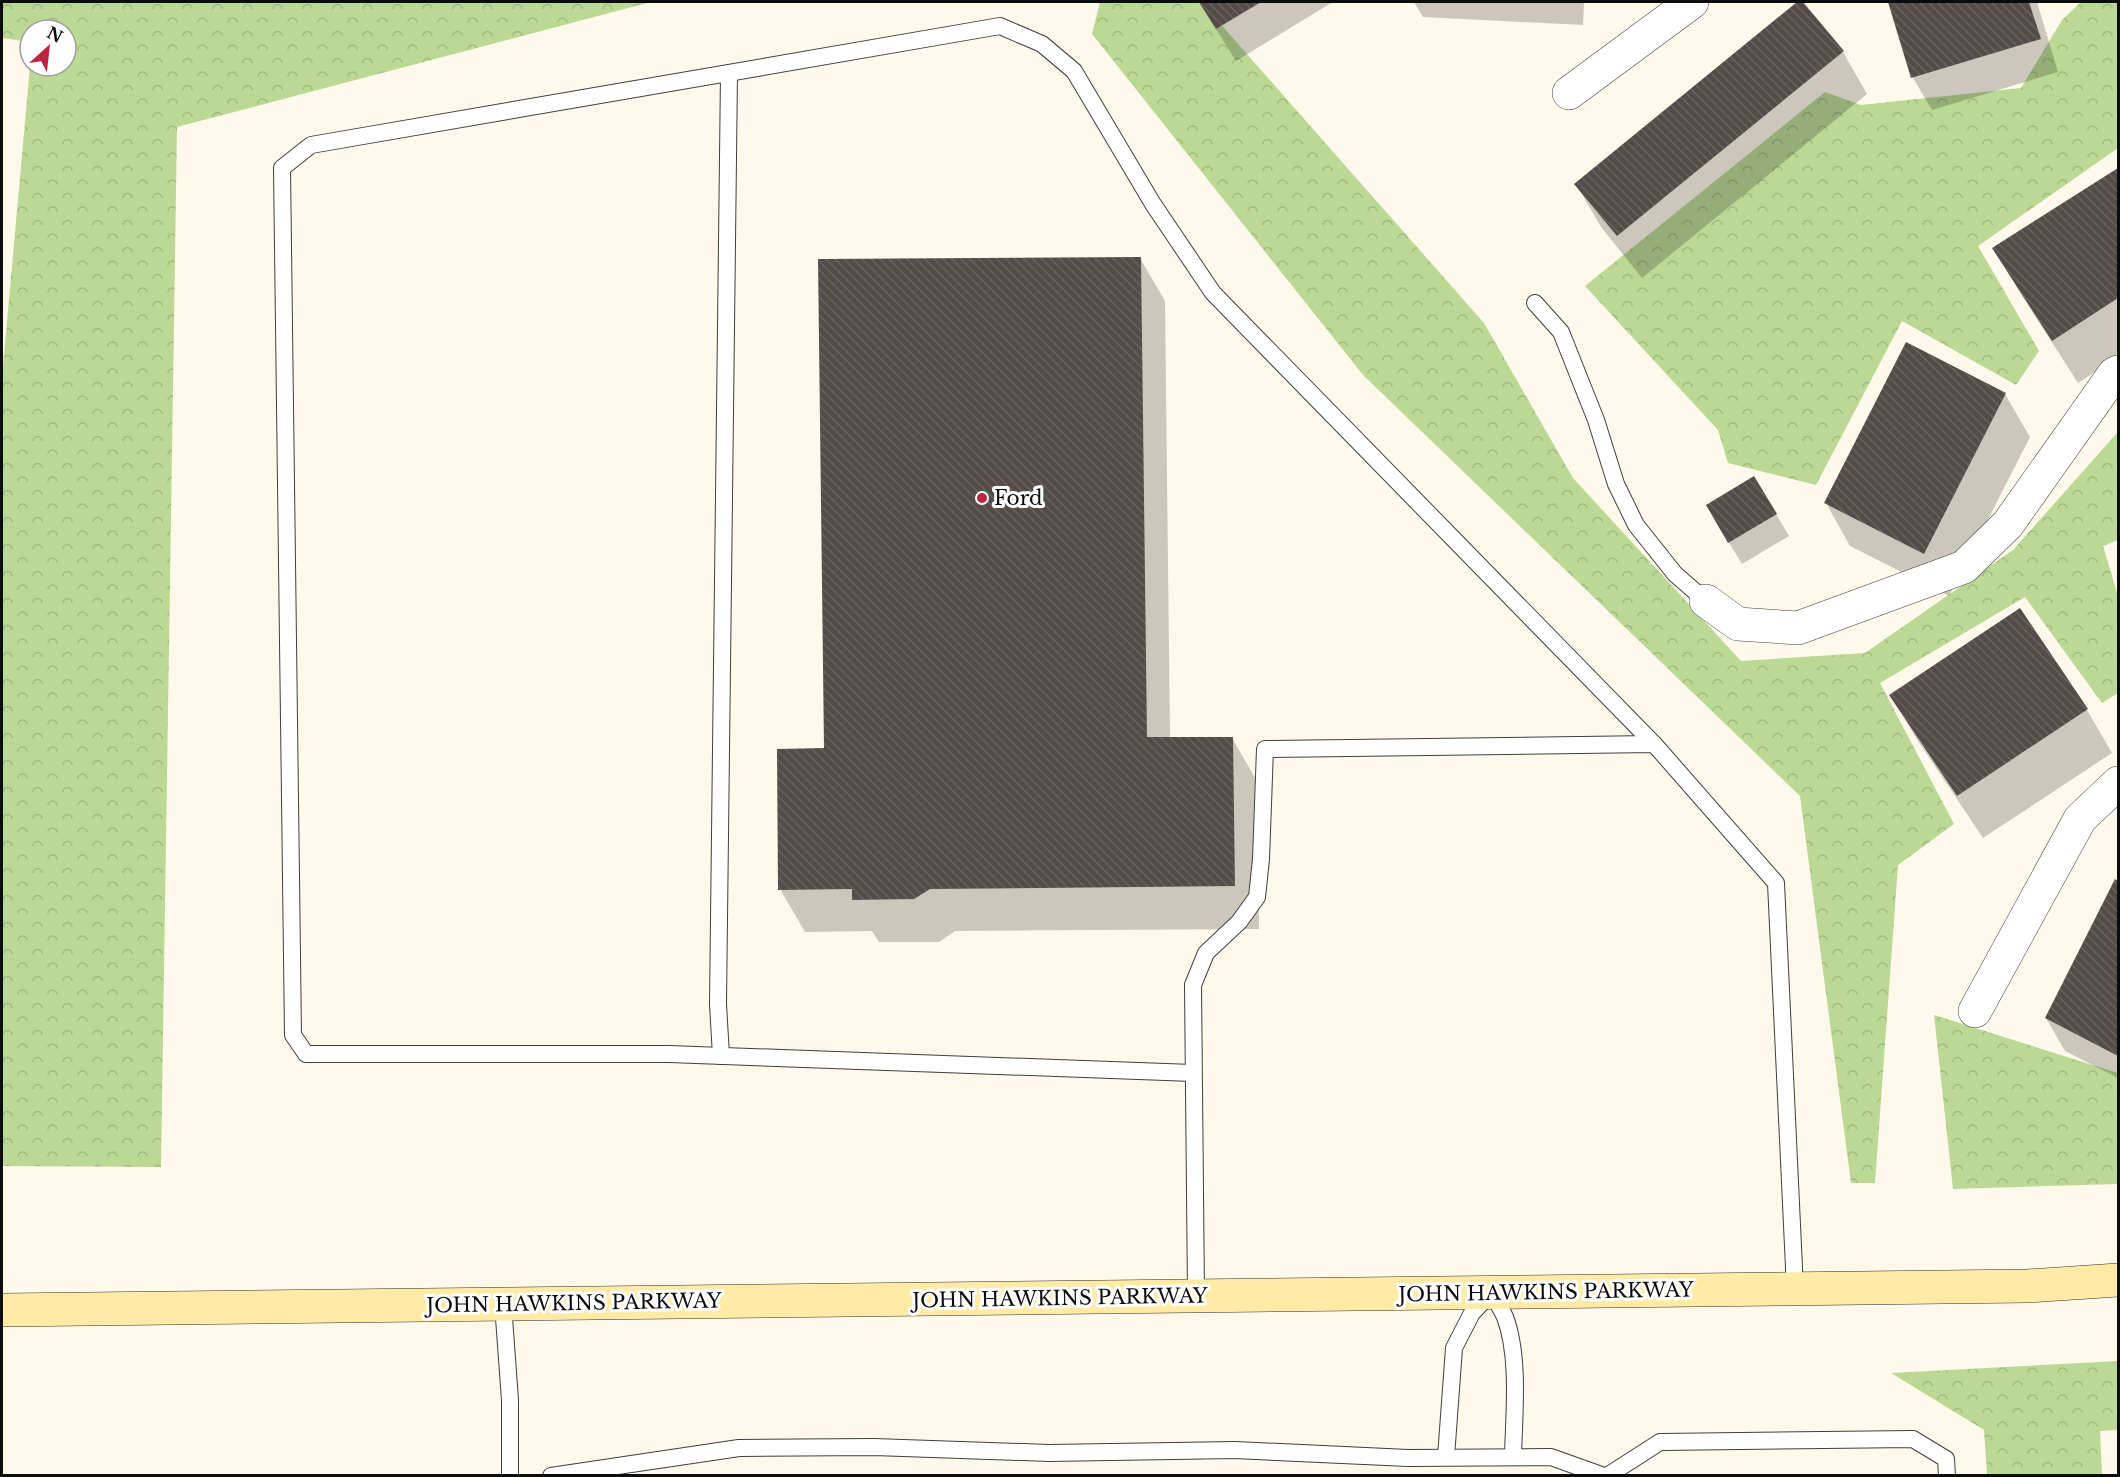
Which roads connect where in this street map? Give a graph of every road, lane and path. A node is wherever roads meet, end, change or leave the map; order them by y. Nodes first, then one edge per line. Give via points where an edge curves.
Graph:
1 (1692, 2) edge
2 (729, 73) junction
3 (1569, 93) dead end
4 (1535, 303) dead end
5 (2118, 372) edge
6 (1706, 601) joint
7 (1654, 744) junction
8 (2118, 783) edge
9 (1975, 1011) dead end
10 (721, 1056) junction
11 (1192, 1073) junction
12 (2118, 1280) edge
13 (1795, 1289) junction
14 (1492, 1292) junction
15 (1196, 1296) junction
16 (503, 1304) junction
17 (2, 1310) edge
18 (1513, 1456) junction
19 (1446, 1458) junction
20 (510, 1476) edge
21 (550, 1476) edge
22 (1606, 1476) edge
23 (1947, 1476) edge

1 - 3 street
2 - 7 lane via 1000,26 1042,44 1074,71 1153,204 1213,293
2 - 10 lane via 718,1004
2 - 10 lane via 311,145 282,168 293,1035 306,1054
4 - 6 lane via 1561,332 1616,483 1636,525 1675,574
5 - 6 street via 2008,524 1964,567 1798,628 1738,624
7 - 11 lane via 1265,749 1257,897 1239,922 1206,953 1193,985
7 - 13 lane via 1776,883
8 - 9 street via 2080,819
10 - 11 lane
11 - 15 lane
12 - 13 main road, JOHN HAWKINS PARKWAY via 2027,1286
13 - 14 main road, JOHN HAWKINS PARKWAY
14 - 15 main road, JOHN HAWKINS PARKWAY
14 - 18 lane via 1505,1318 1513,1357
14 - 19 lane via 1472,1313 1454,1348
15 - 16 main road, JOHN HAWKINS PARKWAY
16 - 17 main road, JOHN HAWKINS PARKWAY
16 - 20 lane via 510,1400
18 - 19 lane
18 - 22 lane via 1551,1457
19 - 21 lane via 1235,1450 1049,1453 874,1447 739,1448
22 - 23 lane via 1660,1442 1913,1439 1946,1459

